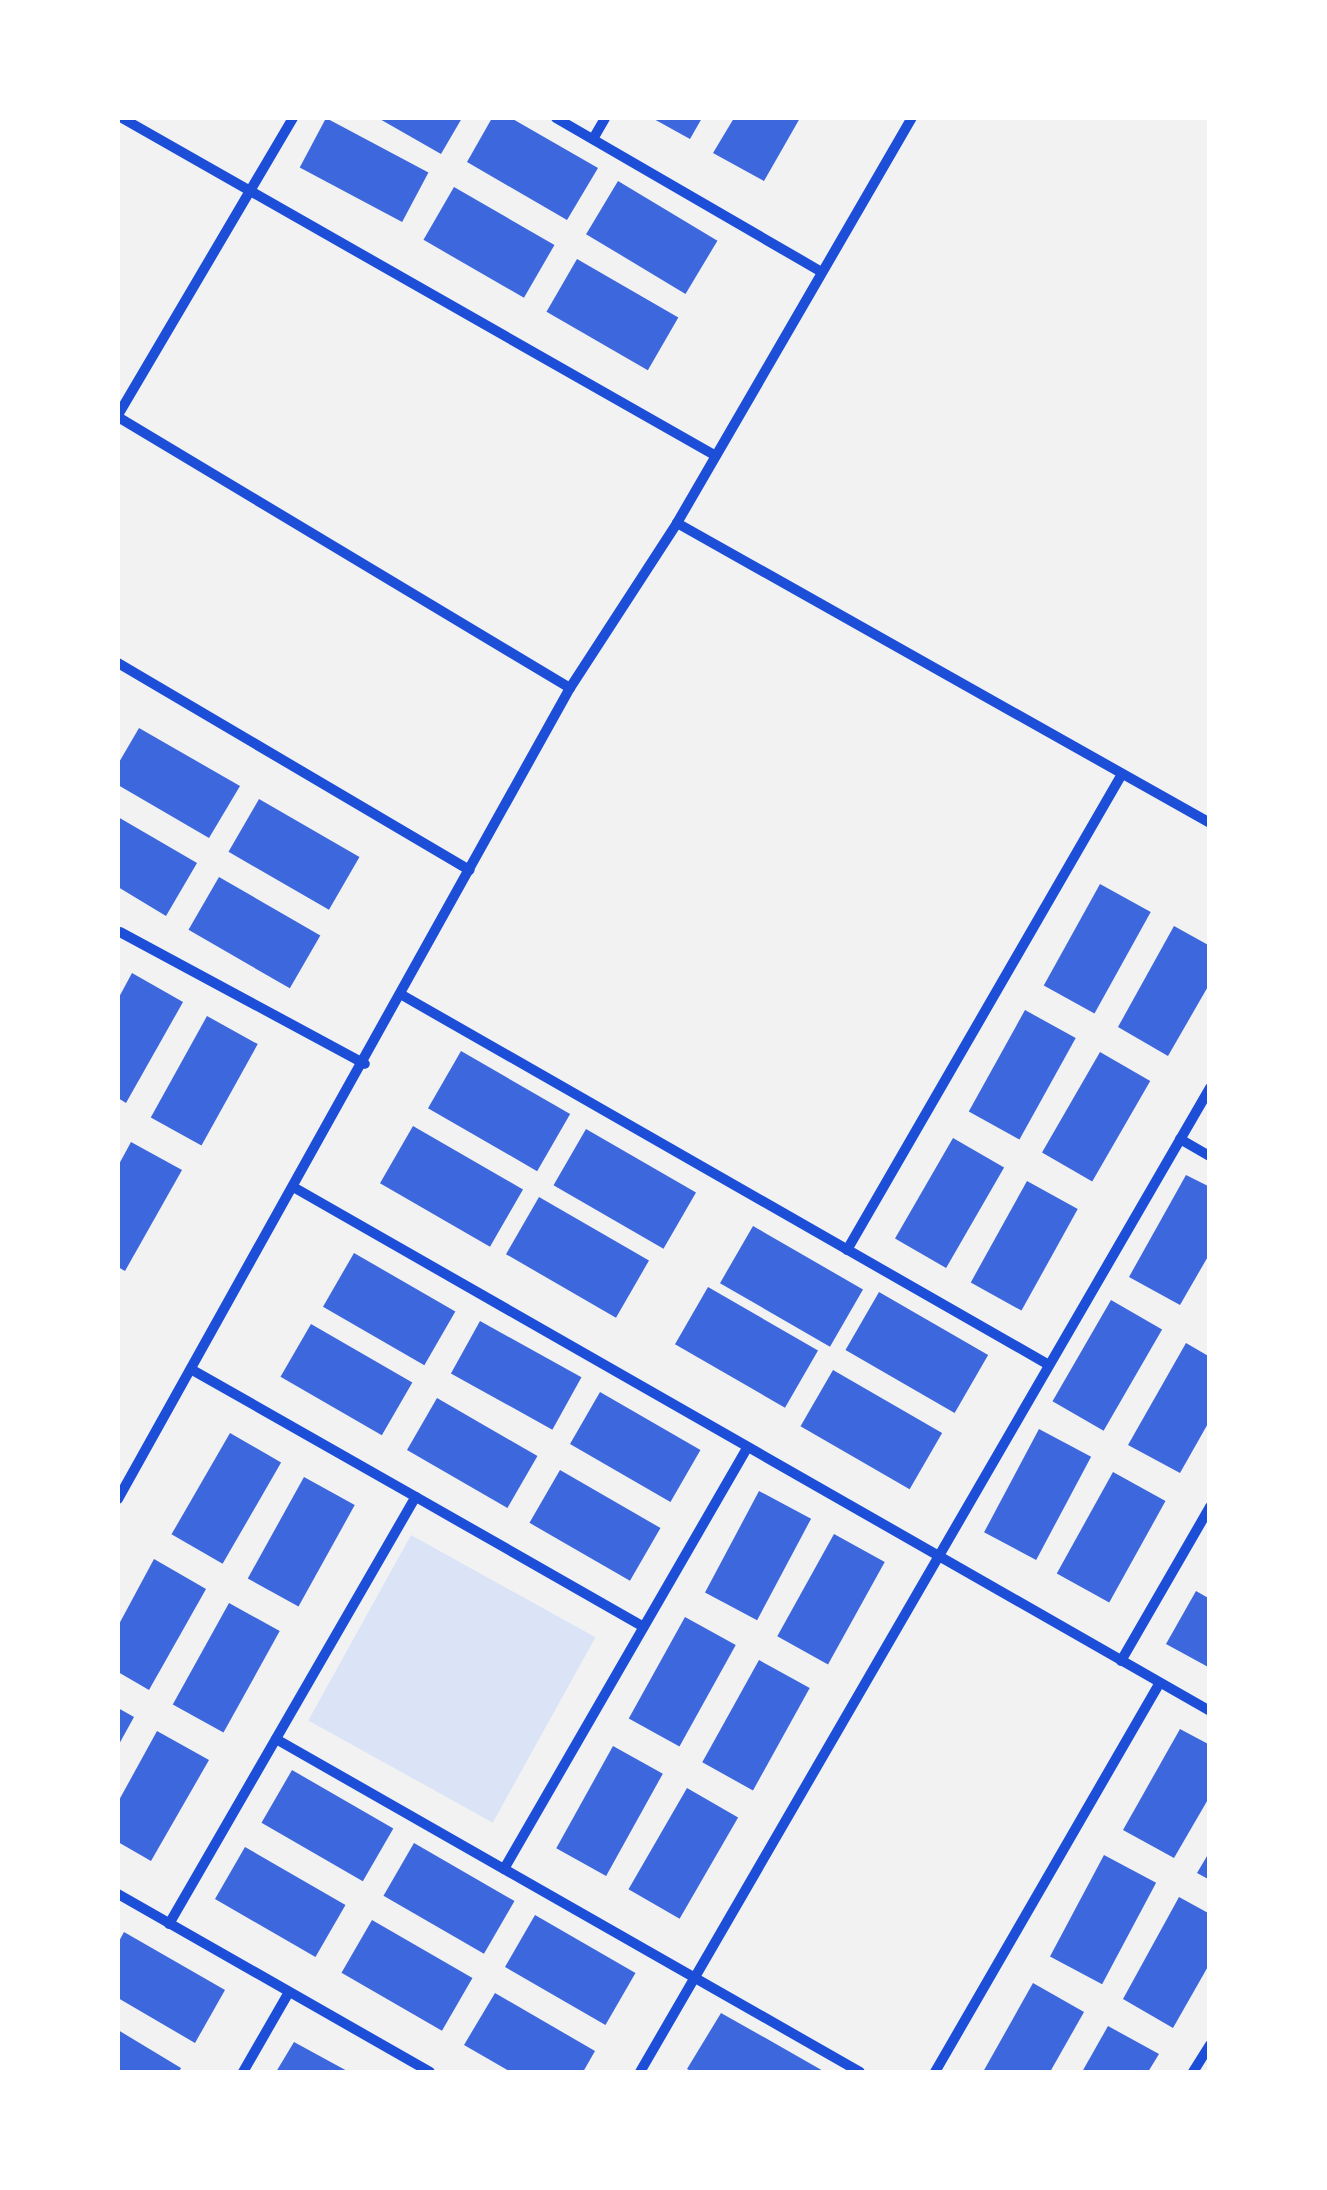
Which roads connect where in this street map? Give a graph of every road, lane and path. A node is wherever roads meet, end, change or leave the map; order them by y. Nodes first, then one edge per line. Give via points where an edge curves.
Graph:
1 (122, 118) edge
2 (293, 118) edge
3 (556, 118) edge
4 (605, 118) edge
5 (912, 118) edge
6 (593, 139) junction
7 (250, 190) junction
8 (822, 272) junction
9 (118, 416) edge
10 (716, 456) junction
11 (678, 523) junction
12 (118, 663) edge
13 (570, 688) junction
14 (1122, 774) junction
15 (1210, 823) edge
16 (470, 870) junction
17 (118, 933) edge
18 (402, 996) junction
19 (365, 1064) junction
20 (1210, 1088) edge
21 (1180, 1139) junction
22 (1210, 1156) edge
23 (294, 1188) junction
24 (847, 1250) junction
25 (1049, 1365) junction
26 (191, 1369) junction
27 (748, 1447) junction
28 (122, 1482) edge
29 (416, 1497) junction
30 (118, 1498) edge
31 (1210, 1507) edge
32 (939, 1556) junction
33 (644, 1627) junction
34 (1121, 1660) junction
35 (1160, 1683) junction
36 (1210, 1711) edge
37 (276, 1738) junction
38 (504, 1869) junction
39 (118, 1894) edge
40 (169, 1924) junction
41 (695, 1978) junction
42 (289, 1992) junction
43 (1210, 2045) edge
44 (242, 2072) edge
45 (430, 2072) edge
46 (640, 2072) edge
47 (860, 2072) edge
48 (936, 2072) edge
49 (1194, 2072) edge

1 - 7 street
2 - 7 street
3 - 6 street
4 - 6 street
5 - 8 street
6 - 8 street
7 - 9 street
7 - 10 street
8 - 10 street
9 - 13 street
10 - 11 street
11 - 13 street
11 - 14 street
12 - 16 street
13 - 16 street
14 - 15 street
14 - 24 street
16 - 18 street
17 - 19 street
18 - 19 street
18 - 24 street
19 - 23 street
20 - 21 street
21 - 22 street
21 - 25 street
23 - 26 street
23 - 27 street
24 - 25 street
25 - 32 street
26 - 28 street
26 - 29 street
27 - 32 street
27 - 33 street
28 - 30 street
29 - 33 street
29 - 37 street
31 - 34 street
32 - 34 street
32 - 41 street
33 - 38 street
34 - 35 street
35 - 36 street
35 - 48 street
37 - 38 street
37 - 40 street
38 - 41 street
39 - 40 street
40 - 42 street
41 - 46 street
41 - 47 street
42 - 44 street
42 - 45 street
43 - 49 street

